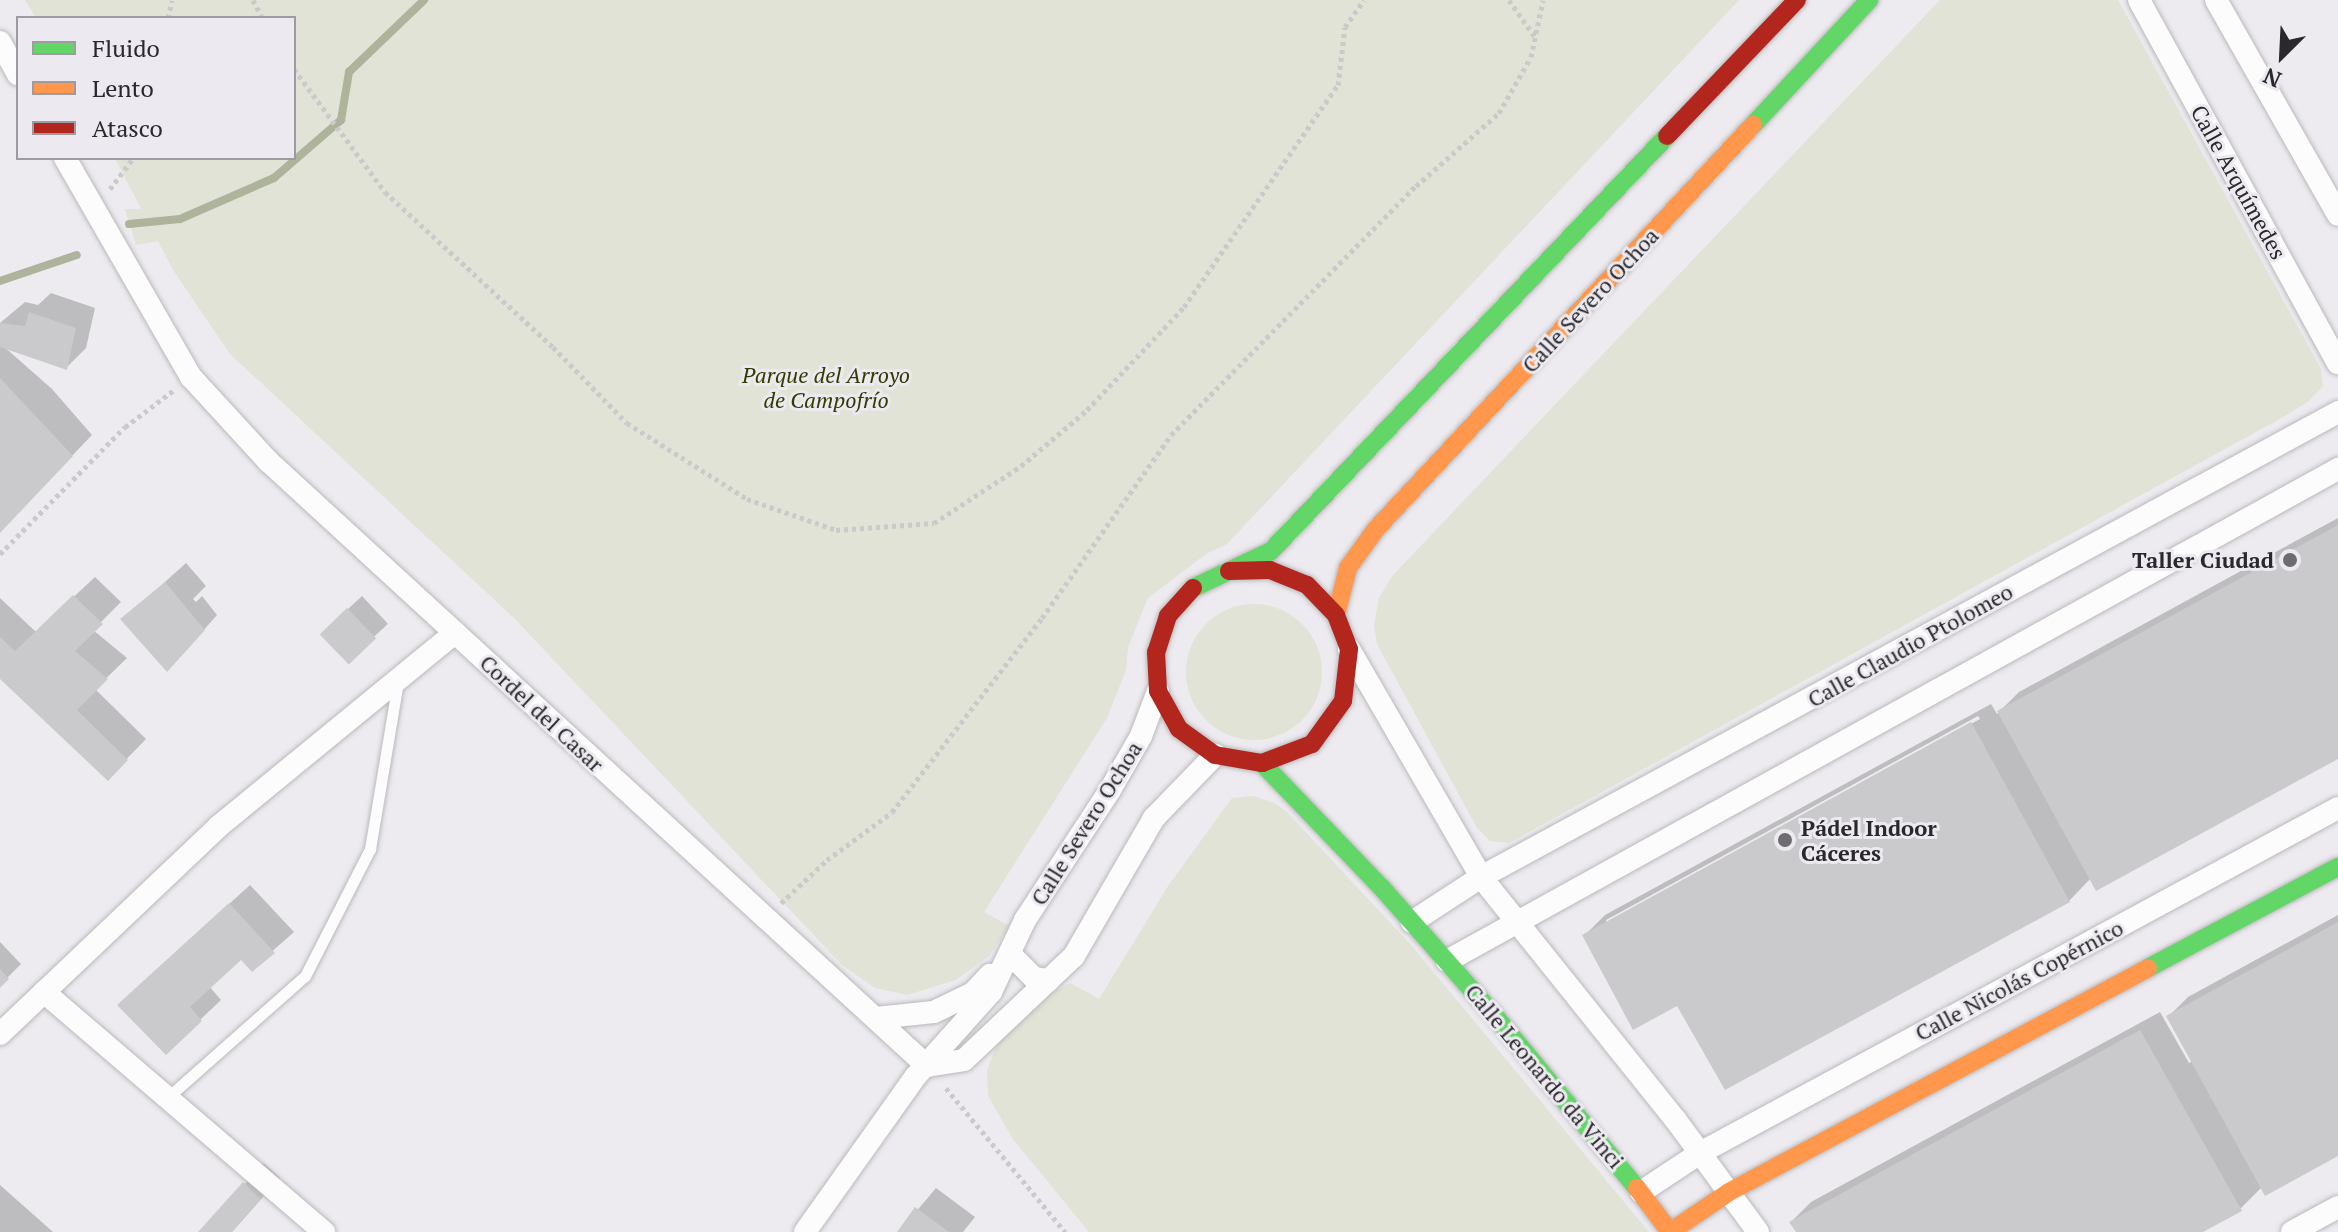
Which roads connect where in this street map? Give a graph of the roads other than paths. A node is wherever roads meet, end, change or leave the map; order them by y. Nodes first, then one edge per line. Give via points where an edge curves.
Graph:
1 (1797, 0) edge
2 (1869, 0) edge
3 (2139, 0) edge
4 (2216, 0) edge
5 (0, 42) edge
6 (16, 70) edge
7 (66, 160) edge
8 (2338, 215) edge
9 (2338, 363) edge
10 (2338, 412) edge
11 (2338, 469) edge
12 (1229, 571) junction
13 (1336, 615) junction
14 (455, 633) junction
15 (1349, 649) junction
16 (398, 681) junction
17 (1158, 691) junction
18 (1215, 755) junction
19 (1262, 763) junction
20 (2338, 808) edge
21 (2338, 867) edge
22 (1481, 877) junction
23 (1412, 922) junction
24 (1520, 923) junction
25 (1010, 954) junction
26 (1447, 961) junction
27 (1049, 980) junction
28 (44, 992) junction
29 (876, 1018) junction
30 (0, 1034) edge
31 (927, 1066) junction
32 (167, 1098) junction
33 (1700, 1153) junction
34 (1641, 1192) junction
35 (1729, 1192) junction
36 (2338, 1207) edge
37 (324, 1232) edge
38 (805, 1232) edge
39 (1758, 1232) edge
40 (2292, 1232) edge

1 - 12 main road via 1332,490 1271,551
2 - 13 main road, Calle Severo Ochoa via 1376,529 1348,568
3 - 9 street, Calle Arquímedes
4 - 8 street
5 - 6 street
7 - 14 street, Cordel del Casar via 191,377 268,461
10 - 22 street, Calle Claudio Ptolomeo
11 - 24 street
12 - 13 main road via 1270,570 1307,585
12 - 17 main road via 1194,587 1168,616 1156,652
13 - 15 main road
14 - 16 street
14 - 29 street, Cordel del Casar
15 - 19 main road via 1343,701 1312,744
15 - 22 street
16 - 28 street via 219,826
16 - 32 lane via 370,849 305,976
17 - 18 main road via 1179,729
17 - 25 street, Calle Severo Ochoa via 1126,763 1025,920
18 - 19 main road
18 - 27 street via 1154,818 1074,956
19 - 23 main road, Calle Leonardo da Vinci
20 - 33 street, Calle Nicolás Copérnico
21 - 35 main road
22 - 23 street
22 - 24 street
23 - 26 main road, Calle Leonardo da Vinci
24 - 26 street, Calle Leonardo da Vinci
24 - 33 street
25 - 27 street via 1034,978
25 - 29 street, Calle Severo Ochoa via 973,993 934,1012
25 - 31 street, Calle Severo Ochoa via 991,992
26 - 34 main road, Calle Leonardo da Vinci
27 - 31 street via 964,1060
28 - 30 street
28 - 32 street
29 - 31 street, Cordel del Casar
31 - 38 street, Calle Severo Ochoa
32 - 37 street
33 - 34 street
33 - 35 street
34 - 35 main road, Calle Leonardo da Vinci via 1670,1232
35 - 39 street
36 - 40 street

